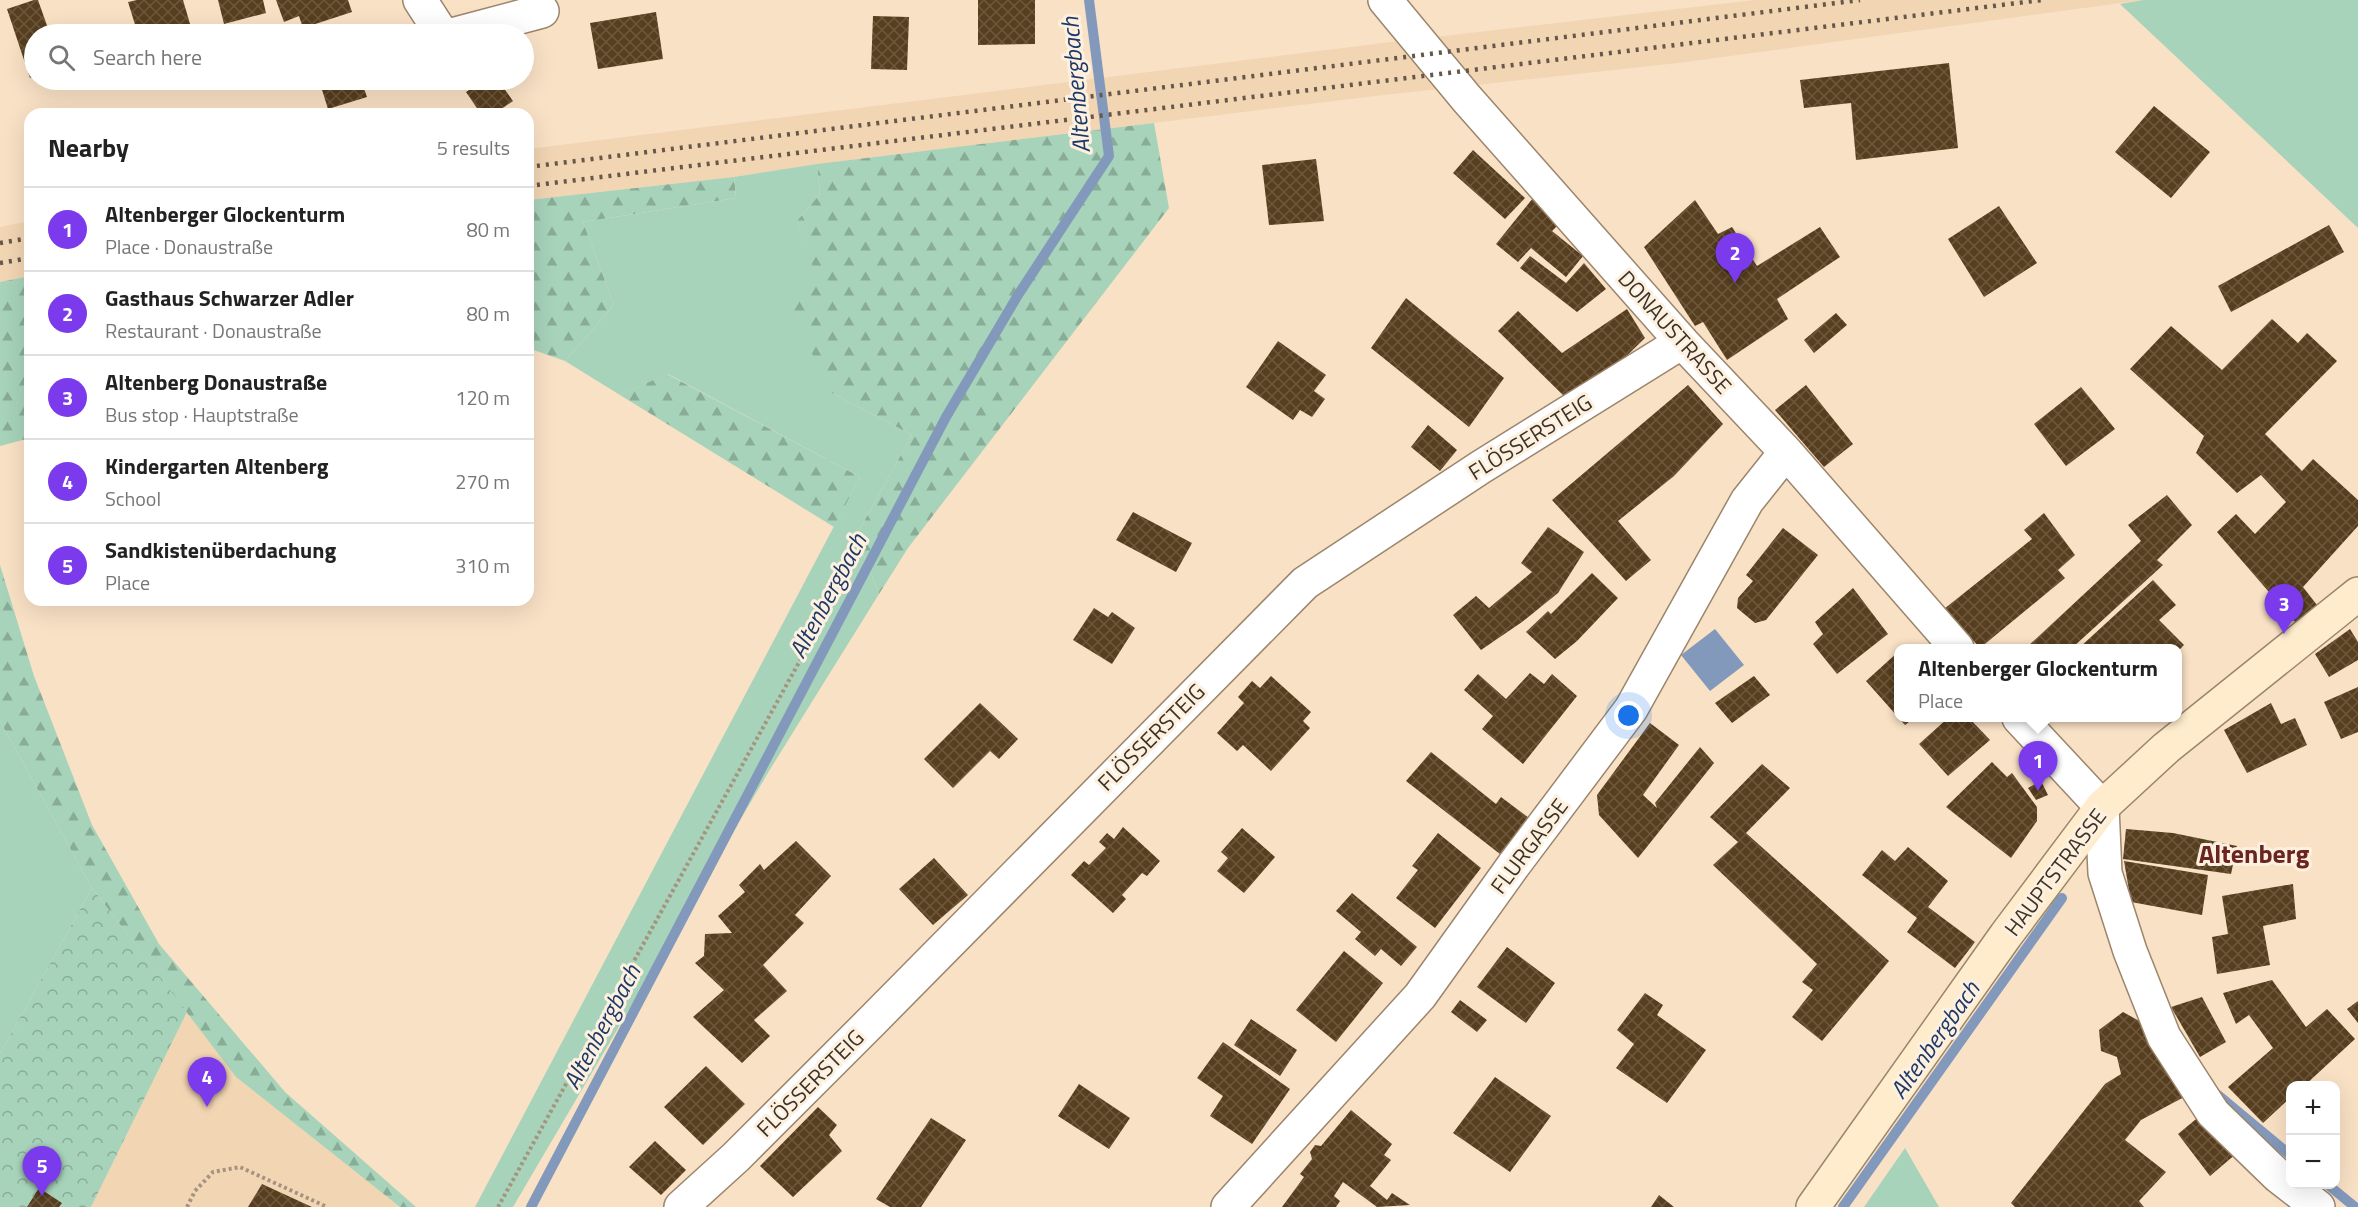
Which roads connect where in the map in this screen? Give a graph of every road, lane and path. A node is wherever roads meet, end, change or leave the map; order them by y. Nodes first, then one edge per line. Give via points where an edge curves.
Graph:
1 (420, 0) edge
2 (1391, 6) edge
3 (542, 11) dead end
4 (436, 24) edge
5 (493, 24) edge
6 (1682, 342) junction
7 (1786, 452) junction
8 (855, 561) dead end
9 (2358, 594) edge
10 (1954, 644) edge
11 (2024, 722) edge
12 (2102, 807) junction
13 (188, 1207) edge
14 (327, 1207) edge
15 (498, 1207) edge
16 (681, 1207) edge
17 (1228, 1207) edge
18 (1813, 1207) edge
19 (2318, 1207) edge

1 - 4 street
2 - 6 street, DONAUSTRASSE via 1467,99
3 - 5 street
6 - 7 street, DONAUSTRASSE
6 - 16 street, FLÖSSERSTEIG via 1481,466 1305,582 873,1020
7 - 10 street, DONAUSTRASSE
7 - 17 street, FLURGASSE via 1747,501 1631,709 1420,996
8 - 15 path
9 - 12 main road, HAUPTSTRASSE via 2166,748
11 - 12 street
12 - 18 main road, HAUPTSTRASSE
12 - 19 street via 2105,873 2164,1037 2213,1113 2278,1176
13 - 14 path via 195,1191 213,1172 240,1167

